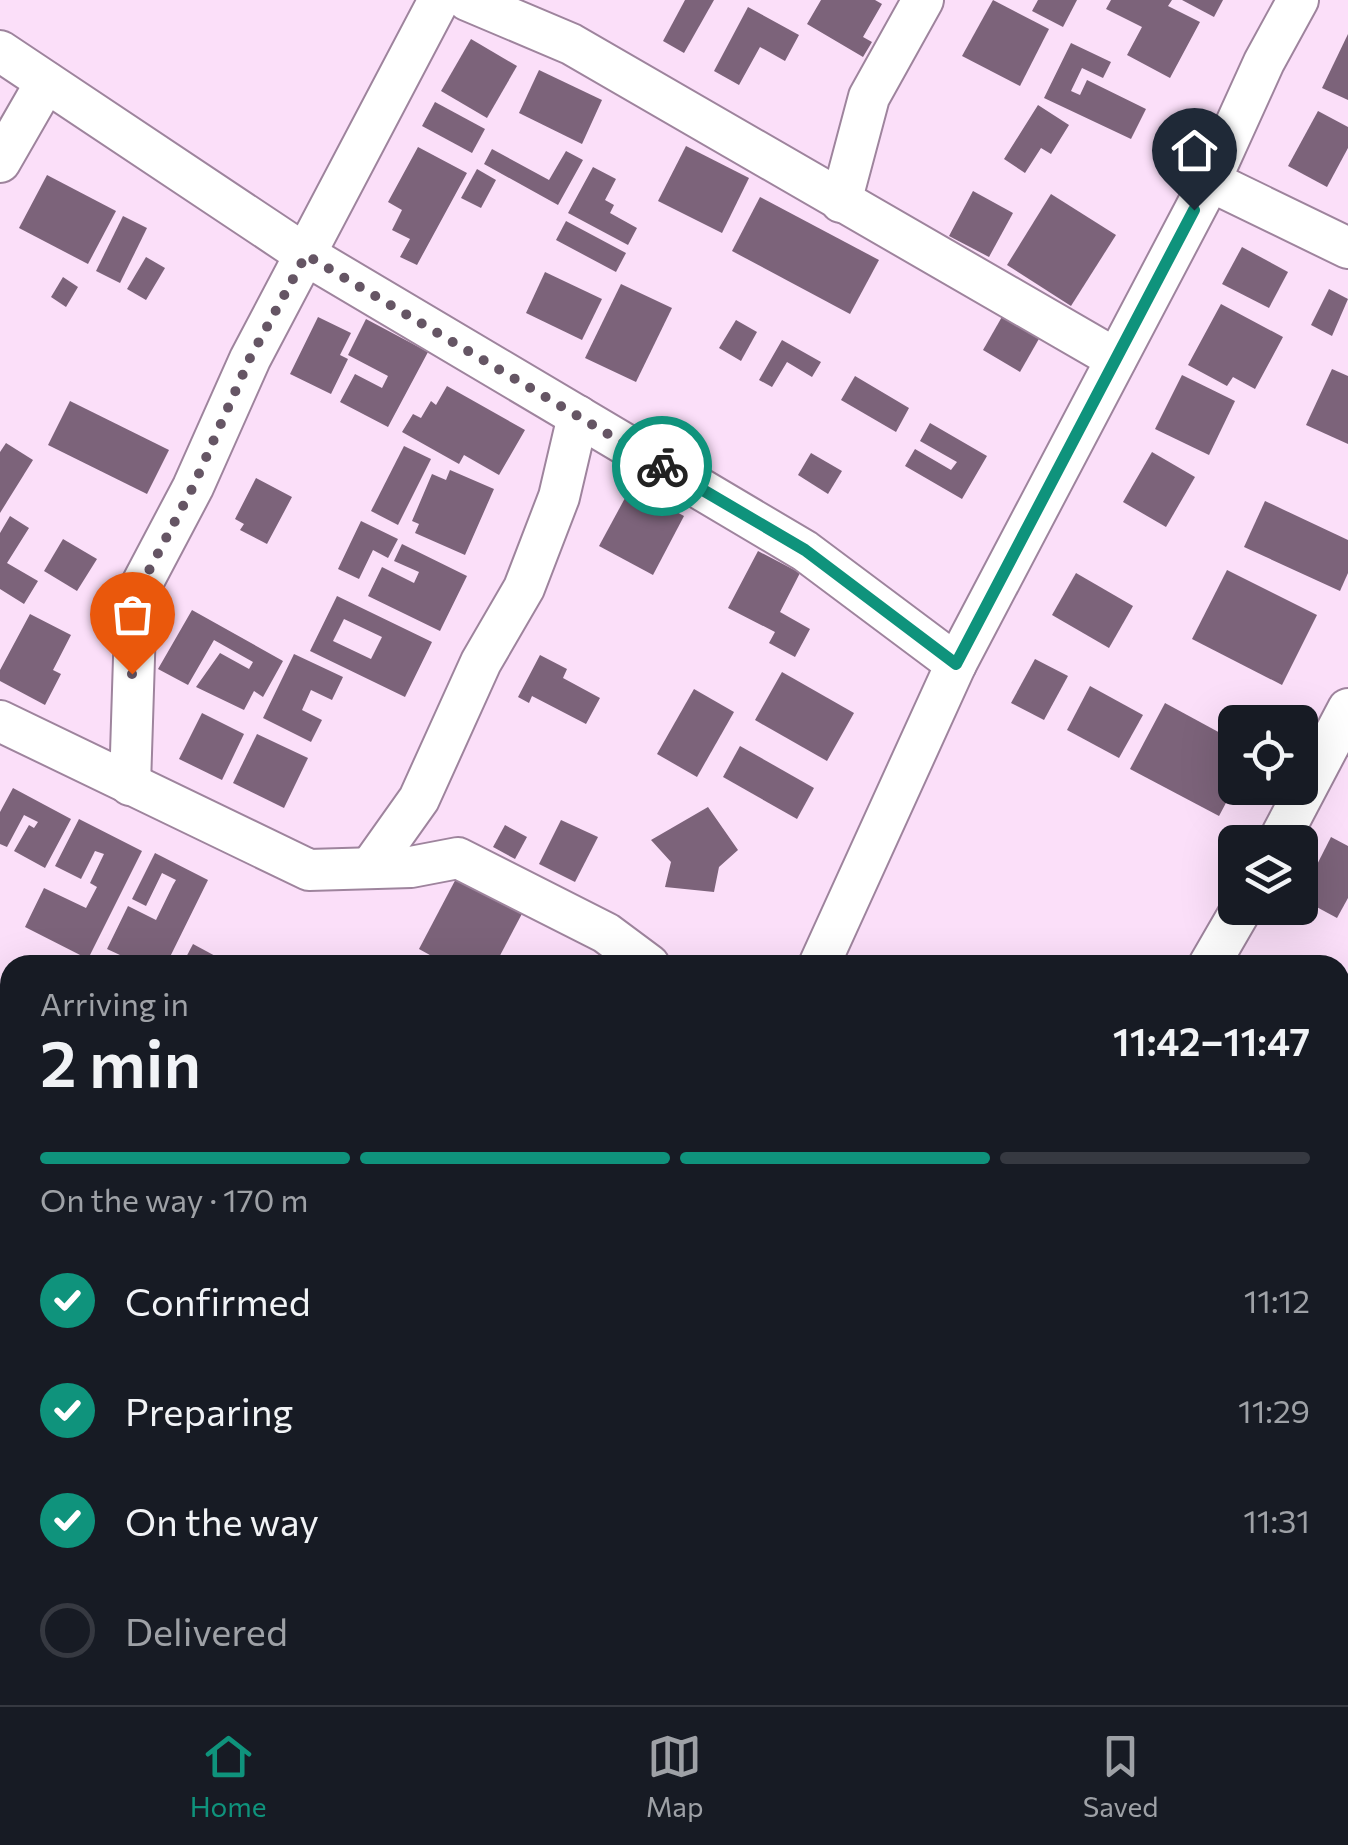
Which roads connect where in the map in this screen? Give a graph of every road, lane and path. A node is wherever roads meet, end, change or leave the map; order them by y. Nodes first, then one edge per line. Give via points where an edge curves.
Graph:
1 (439, 0) edge
2 (467, 0) edge
3 (923, 0) edge
4 (1298, 0) edge
5 (0, 51) edge
6 (46, 82) junction
7 (0, 162) edge
8 (1210, 180) junction
9 (841, 202) junction
10 (1348, 248) edge
11 (306, 255) junction
12 (1116, 360) junction
13 (578, 416) junction
14 (956, 664) junction
15 (1348, 709) edge
16 (5, 730) edge
17 (130, 785) junction
18 (410, 811) junction
19 (1287, 825) edge
20 (440, 861) junction
21 (370, 868) junction
22 (1232, 925) edge
23 (636, 955) edge
24 (824, 955) edge
25 (1216, 955) edge

1 - 11 street
2 - 9 street via 571,44
3 - 9 street via 869,97
4 - 8 street
5 - 6 street
6 - 7 street
6 - 11 street
8 - 10 street
8 - 12 street
9 - 12 street
11 - 13 street
11 - 17 street via 136,595
12 - 14 street
13 - 14 street via 805,550
13 - 18 street via 559,497 524,588
14 - 24 street
15 - 19 street
16 - 17 street
17 - 21 street via 309,870
18 - 20 street
18 - 21 street
20 - 21 street
20 - 23 street via 458,858
22 - 25 street

